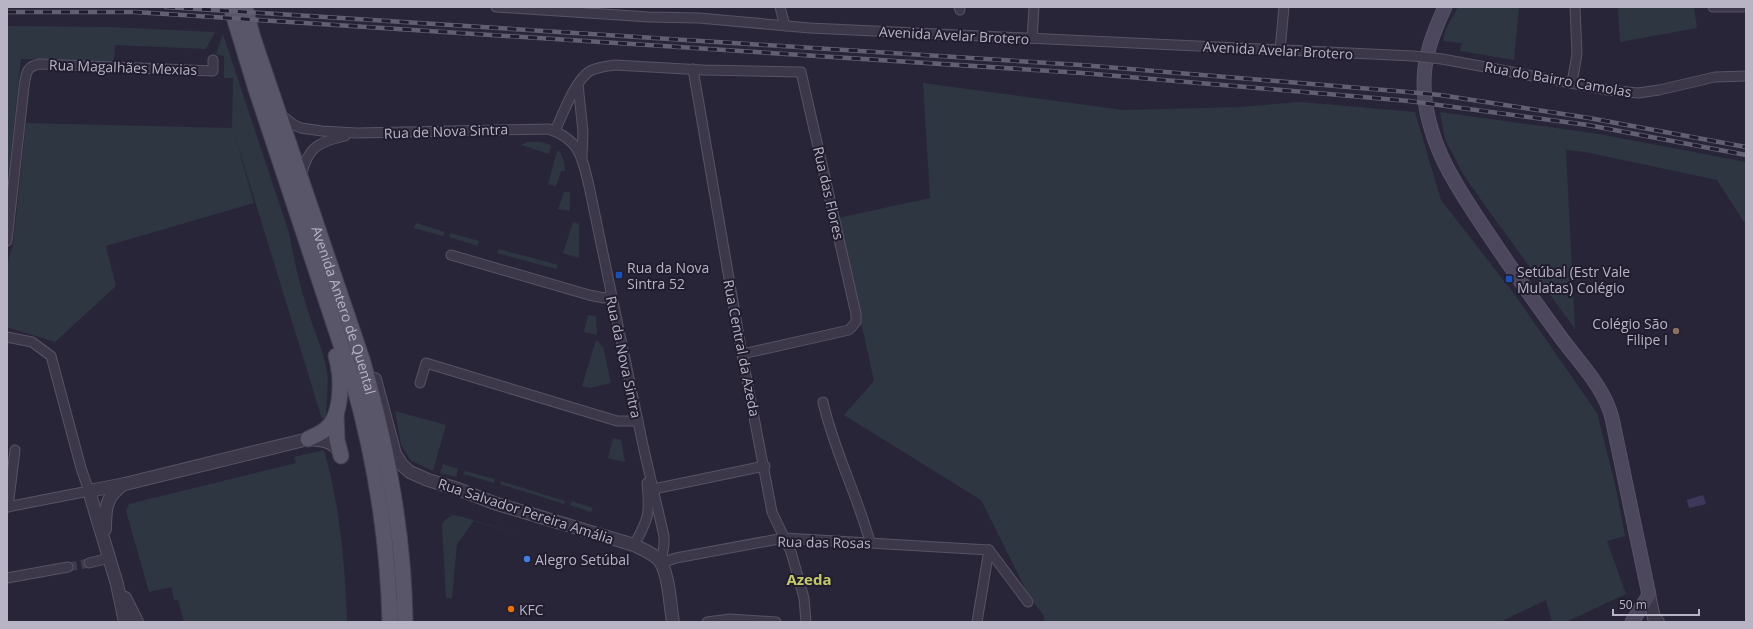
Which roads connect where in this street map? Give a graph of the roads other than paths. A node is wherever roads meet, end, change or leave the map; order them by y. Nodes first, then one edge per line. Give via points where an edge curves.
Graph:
1 (231, 7) edge
2 (245, 7) edge
3 (496, 7) edge
4 (780, 7) edge
5 (1034, 7) edge
6 (1284, 7) edge
7 (1445, 7) edge
8 (1575, 7) edge
9 (1713, 7) edge
10 (1742, 7) edge
11 (523, 8) edge
12 (785, 26) junction
13 (1032, 38) junction
14 (1280, 50) junction
15 (1442, 59) joint
16 (213, 60) dead end
17 (693, 69) junction
18 (1746, 76) edge
19 (1572, 83) junction
20 (578, 84) junction
21 (278, 111) junction
22 (536, 128) joint
23 (555, 131) junction
24 (357, 134) junction
25 (582, 156) junction
26 (300, 179) junction
27 (302, 226) junction
28 (7, 241) edge
29 (451, 254) dead end
30 (611, 296) junction
31 (346, 314) junction
32 (7, 337) edge
33 (742, 354) junction
34 (420, 383) dead end
35 (823, 402) dead end
36 (336, 411) junction
37 (638, 421) junction
38 (308, 439) junction
39 (15, 450) dead end
40 (341, 456) joint
41 (765, 466) junction
42 (125, 484) junction
43 (651, 489) junction
44 (89, 491) junction
45 (8, 507) edge
46 (784, 538) junction
47 (105, 539) junction
48 (870, 542) junction
49 (634, 545) junction
50 (989, 550) junction
51 (110, 558) junction
52 (89, 563) tunnel mouth
53 (662, 563) junction
54 (68, 567) tunnel mouth
55 (7, 578) edge
56 (117, 584) junction
57 (1649, 595) junction
58 (1028, 602) dead end
59 (125, 622) edge
60 (137, 622) edge
61 (390, 622) edge
62 (405, 622) edge
63 (673, 622) edge
64 (707, 622) edge
65 (776, 622) edge
66 (806, 622) edge
67 (977, 622) edge
68 (1632, 622) edge
69 (1658, 622) edge

1 - 27 main road, Avenida Antero de Quental
2 - 21 main road, Avenida Antero de Quental
3 - 11 street, Avenida Avelar Brotero
4 - 12 street
5 - 13 street
6 - 14 street
7 - 57 main road via 1431,40 1424,82 1428,116 1438,151 1453,181 1498,249 1606,402 1612,418
8 - 19 street via 1577,54
9 - 10 street
11 - 12 street, Avenida Avelar Brotero via 699,18
12 - 13 street, Avenida Avelar Brotero
13 - 14 street, Avenida Avelar Brotero
14 - 15 street, Avenida Avelar Brotero, bridge
15 - 19 street, Rua do Bairro Camolas
16 - 28 street, Rua Magalhães Mexias via 213,71 40,64 31,66 25,82
17 - 20 street via 604,66 591,70
17 - 33 street, Rua Central da Azeda
17 - 33 street, Rua das Flores via 801,72 856,314 854,325 849,330
18 - 19 street, Rua do Bairro Camolas via 1715,77 1638,93
20 - 23 street
20 - 25 street via 583,132
21 - 24 street, Rua de Nova Sintra via 301,128
21 - 26 main road, Avenida Antero de Quental
22 - 23 street, Rua da Nova Sintra
22 - 24 street, Rua de Nova Sintra
23 - 25 street, Rua da Nova Sintra via 569,139
24 - 26 street, Rua de Nova Sintra via 318,144 304,162
25 - 30 street, Rua da Nova Sintra
26 - 31 main road, Avenida Antero de Quental
27 - 36 main road via 314,282 340,369 340,392
27 - 61 main road, Avenida Antero de Quental via 352,378 369,443 385,539
29 - 30 street via 589,295 604,298
30 - 37 street, Rua da Nova Sintra
31 - 49 street, Rua Salvador Pereira Amália via 372,368 395,454 410,472 494,503
31 - 62 main road, Avenida Antero de Quental via 374,402 390,473 402,564
32 - 44 street via 32,342 51,356
33 - 41 street, Rua Central da Azeda
34 - 37 street via 426,363 617,421
35 - 48 street via 830,430 864,519
36 - 38 main road via 328,428
36 - 40 main road via 337,440
37 - 43 street, Rua da Nova Sintra
38 - 40 street via 330,442
38 - 42 street
39 - 45 street
41 - 43 street
41 - 46 street, Rua Central da Azeda via 772,512
42 - 44 street
42 - 47 street via 110,497 105,512
43 - 49 street, Rua da Nova Sintra via 647,521
43 - 53 street, Rua da Nova Sintra via 664,536
44 - 45 street
44 - 47 street
46 - 48 street, Rua das Rosas
46 - 53 street, Rua das Rosas via 676,558
46 - 66 street, Rua Central da Azeda via 791,552 804,598
47 - 51 street
48 - 50 street, Rua das Rosas
49 - 53 street, Rua Salvador Pereira Amália
50 - 58 street
50 - 67 street
51 - 52 street
51 - 56 street
53 - 63 street
54 - 55 street
56 - 59 street
56 - 60 street
57 - 68 main road
57 - 69 street via 1654,618
64 - 65 street via 730,619

